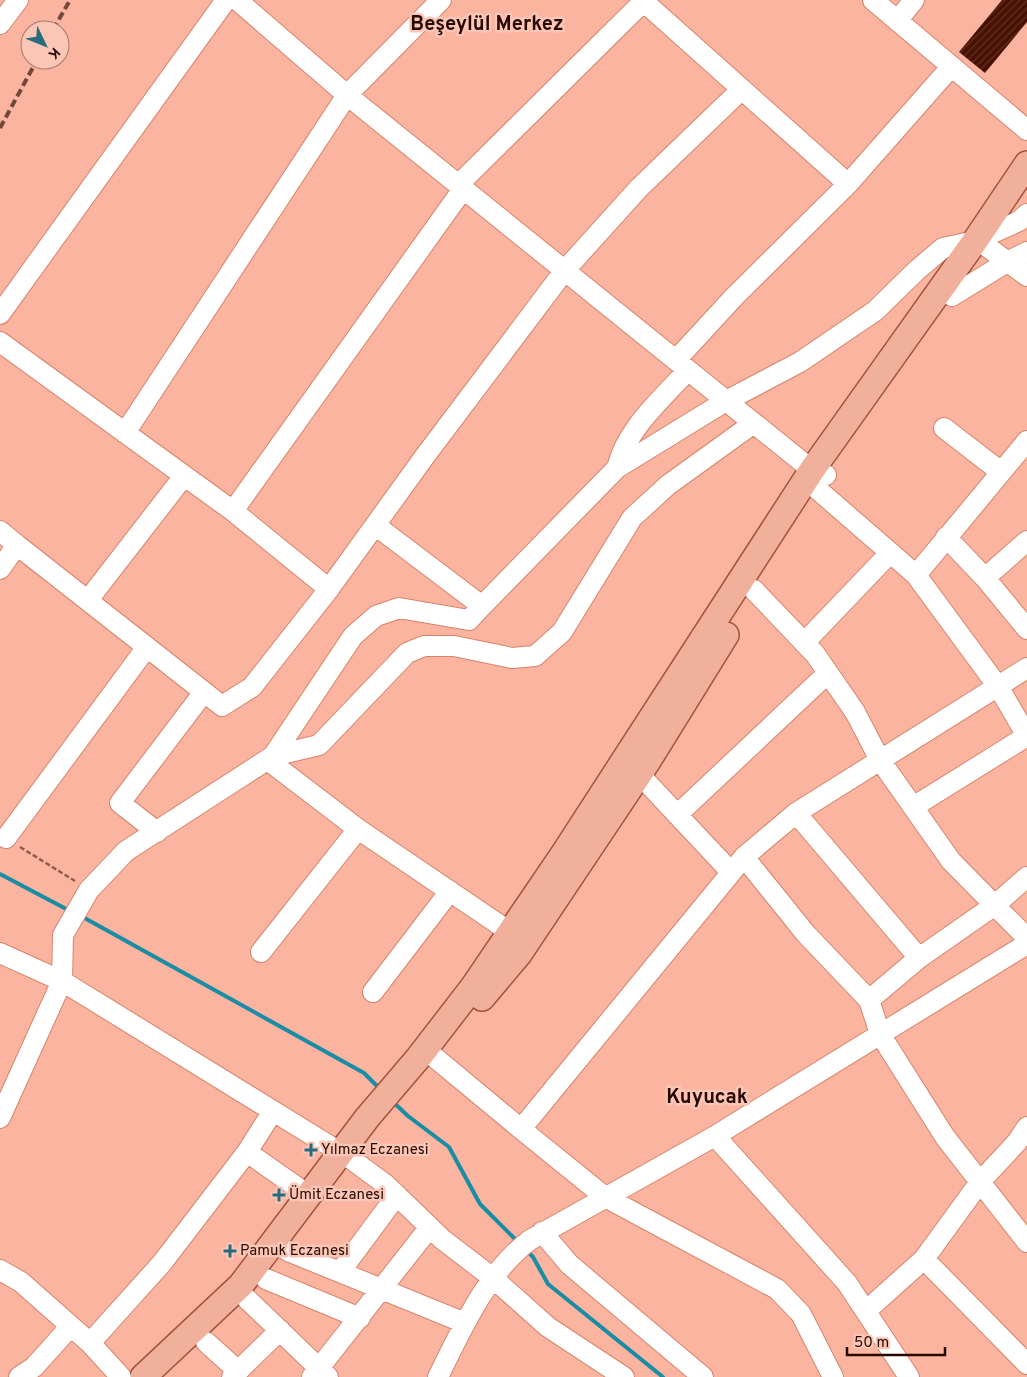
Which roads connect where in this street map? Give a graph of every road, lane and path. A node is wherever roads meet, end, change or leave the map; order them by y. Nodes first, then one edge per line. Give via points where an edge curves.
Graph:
1 (18, 0) edge
2 (226, 0) edge
3 (237, 0) edge
4 (441, 0) edge
5 (644, 0) edge
6 (872, 0) edge
7 (914, 0) edge
8 (897, 21) junction
9 (0, 24) edge
10 (951, 67) junction
11 (742, 89) junction
12 (347, 95) junction
13 (1027, 130) edge
14 (1027, 164) edge
15 (848, 184) junction
16 (1027, 185) edge
17 (461, 187) junction
18 (1027, 214) edge
19 (986, 239) junction
20 (1027, 252) edge
21 (1007, 262) junction
22 (564, 270) junction
23 (1027, 276) edge
24 (952, 296) junction
25 (0, 314) edge
26 (0, 342) edge
27 (682, 365) junction
28 (726, 400) junction
29 (754, 423) junction
30 (944, 428) dead end
31 (125, 433) junction
32 (1027, 441) edge
33 (617, 468) junction
34 (1001, 472) junction
35 (184, 476) junction
36 (818, 478) junction
37 (234, 511) junction
38 (375, 525) junction
39 (0, 531) edge
40 (946, 537) junction
41 (1027, 541) edge
42 (18, 545) junction
43 (890, 553) junction
44 (0, 569) edge
45 (916, 575) junction
46 (985, 578) junction
47 (329, 589) junction
48 (754, 590) junction
49 (88, 600) junction
50 (482, 606) junction
51 (1027, 629) edge
52 (804, 643) junction
53 (147, 647) junction
54 (1027, 668) edge
55 (828, 673) junction
56 (999, 688) junction
57 (204, 692) junction
58 (1027, 736) edge
59 (271, 759) junction
60 (880, 760) junction
61 (631, 768) junction
62 (913, 807) junction
63 (796, 813) junction
64 (677, 815) junction
65 (358, 829) junction
66 (157, 832) junction
67 (6, 838) joint
68 (744, 856) junction
69 (731, 872) junction
70 (1027, 877) edge
71 (450, 891) junction
72 (995, 905) junction
73 (80, 906) junction
74 (510, 932) junction
75 (1027, 938) edge
76 (1027, 944) edge
77 (261, 952) dead end
78 (0, 953) edge
79 (919, 958) junction
80 (62, 981) junction
81 (372, 992) dead end
82 (869, 1000) junction
83 (880, 1034) junction
84 (429, 1053) junction
85 (274, 1111) junction
86 (0, 1118) edge
87 (1027, 1127) edge
88 (522, 1129) junction
89 (715, 1136) junction
90 (247, 1152) junction
91 (346, 1156) junction
92 (980, 1182) junction
93 (397, 1195) junction
94 (308, 1196) junction
95 (605, 1197) junction
96 (430, 1227) junction
97 (536, 1236) junction
98 (1027, 1242) edge
99 (288, 1251) junction
100 (924, 1259) junction
101 (0, 1270) edge
102 (340, 1272) junction
103 (266, 1279) junction
104 (494, 1279) junction
105 (383, 1290) junction
106 (247, 1299) junction
107 (867, 1310) junction
108 (360, 1318) junction
109 (464, 1323) junction
110 (70, 1327) junction
111 (280, 1330) junction
112 (206, 1342) junction
113 (90, 1344) junction
114 (1027, 1364) edge
115 (235, 1374) edge
116 (320, 1374) edge
117 (901, 1374) edge
118 (19, 1377) edge
119 (122, 1377) edge
120 (143, 1377) edge
121 (169, 1377) edge
122 (438, 1377) edge
123 (624, 1377) edge
124 (703, 1377) edge
125 (833, 1377) edge

1 - 9 street
2 - 25 street
3 - 12 street
4 - 12 street
5 - 11 street
5 - 17 street
6 - 8 street
7 - 8 street
8 - 10 street
10 - 13 street
10 - 15 street
11 - 15 street
11 - 22 street via 639,188
12 - 17 street
12 - 31 street
14 - 19 main road
15 - 27 street via 734,297
16 - 19 main road
17 - 22 street
17 - 37 street
18 - 19 street
19 - 21 street
19 - 24 main road
19 - 28 street via 943,248 875,311 800,362
19 - 36 main road
20 - 21 street
21 - 23 street
21 - 24 street
22 - 27 street
22 - 38 street
24 - 36 main road
26 - 31 street
27 - 28 street
27 - 33 street via 621,451
28 - 29 street
28 - 33 street
29 - 36 street
29 - 59 street via 668,485 632,518 562,632 535,656 512,658 454,646 424,646 407,654 319,745
30 - 34 street
31 - 35 street
32 - 34 street
33 - 50 street
34 - 40 street
35 - 37 street
35 - 49 street
36 - 43 street
36 - 48 main road
36 - 61 main road
37 - 47 street
38 - 47 street
38 - 50 street
39 - 42 street
40 - 45 street
40 - 46 street
41 - 46 street
42 - 44 street
42 - 49 street
43 - 45 street
43 - 52 street
45 - 56 street
46 - 51 street
47 - 57 street via 252,687 222,706
48 - 52 street
48 - 61 main road
49 - 53 street
50 - 59 street via 469,620 399,608 376,616 353,636
52 - 55 street
53 - 57 street
53 - 67 street
54 - 56 street
55 - 60 street via 855,712
55 - 64 street
56 - 58 street
56 - 60 street
57 - 66 street via 120,803
58 - 62 street
59 - 65 street
59 - 66 street
60 - 62 street
60 - 63 street
61 - 64 street
61 - 74 main road
61 - 84 main road via 519,954
62 - 72 street via 951,860
63 - 68 street
63 - 79 street
64 - 69 street
65 - 71 street
65 - 77 street
66 - 73 street via 126,851
67 - 73 path
68 - 69 street
68 - 82 street via 806,934
69 - 88 street
70 - 72 street
71 - 74 street
71 - 81 street
72 - 75 street
72 - 79 street
73 - 80 street via 63,935
74 - 84 main road
76 - 83 street
78 - 80 street
79 - 82 street
80 - 85 street
80 - 86 street
82 - 83 street
83 - 89 street
83 - 92 street via 945,1137
84 - 88 street
84 - 91 main road
85 - 90 street
85 - 91 street
87 - 92 street
88 - 95 street
89 - 95 street
89 - 107 street via 848,1283
90 - 94 street
90 - 113 street via 162,1263
91 - 93 street
91 - 94 main road
91 - 99 main road
92 - 98 street
92 - 100 street
93 - 96 street
93 - 102 street
94 - 120 main road via 241,1285
95 - 97 street
95 - 125 street via 777,1289 801,1314
96 - 104 street
96 - 105 street
97 - 104 street via 514,1253
97 - 124 street
99 - 102 street
99 - 103 main road
100 - 107 street
100 - 114 street
101 - 110 street via 21,1282
102 - 105 street
103 - 106 main road
103 - 108 street
104 - 109 street
104 - 123 street via 548,1328
105 - 108 street
105 - 109 street
106 - 111 street
106 - 112 main road
107 - 117 street
108 - 116 street
109 - 122 street
110 - 113 street
110 - 118 street via 34,1367
111 - 115 street
111 - 116 street
112 - 115 street
112 - 121 main road
113 - 119 street

